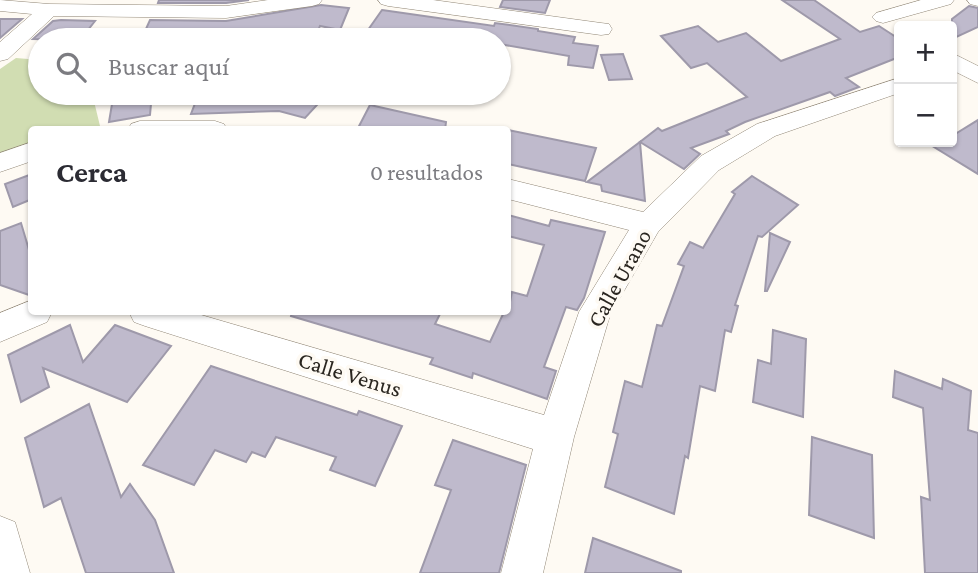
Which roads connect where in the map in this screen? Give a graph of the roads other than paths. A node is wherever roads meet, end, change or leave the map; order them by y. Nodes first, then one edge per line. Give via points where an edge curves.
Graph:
1 (312, 0) edge
2 (388, 0) edge
3 (864, 0) edge
4 (929, 2) edge
5 (1, 5) edge
6 (467, 5) edge
7 (49, 10) junction
8 (891, 22) edge
9 (29, 28) edge
10 (28, 29) edge
11 (601, 29) dead end
12 (0, 54) edge
13 (894, 87) edge
14 (28, 152) edge
15 (0, 163) edge
16 (511, 190) edge
17 (648, 224) junction
18 (29, 315) edge
19 (155, 315) edge
20 (0, 328) edge
21 (555, 437) junction
22 (0, 537) edge
23 (9, 573) edge
24 (522, 573) edge

1 - 7 street via 226,12
2 - 6 street
3 - 8 street
4 - 8 street
5 - 7 street
6 - 11 street
7 - 9 street
10 - 12 street
13 - 17 street, Calle Urano via 766,130 710,163
14 - 15 street
16 - 17 street
17 - 21 street, Calle Urano via 595,312
18 - 20 street
19 - 21 street, Calle Venus
21 - 24 street, Calle Urano
22 - 23 street

